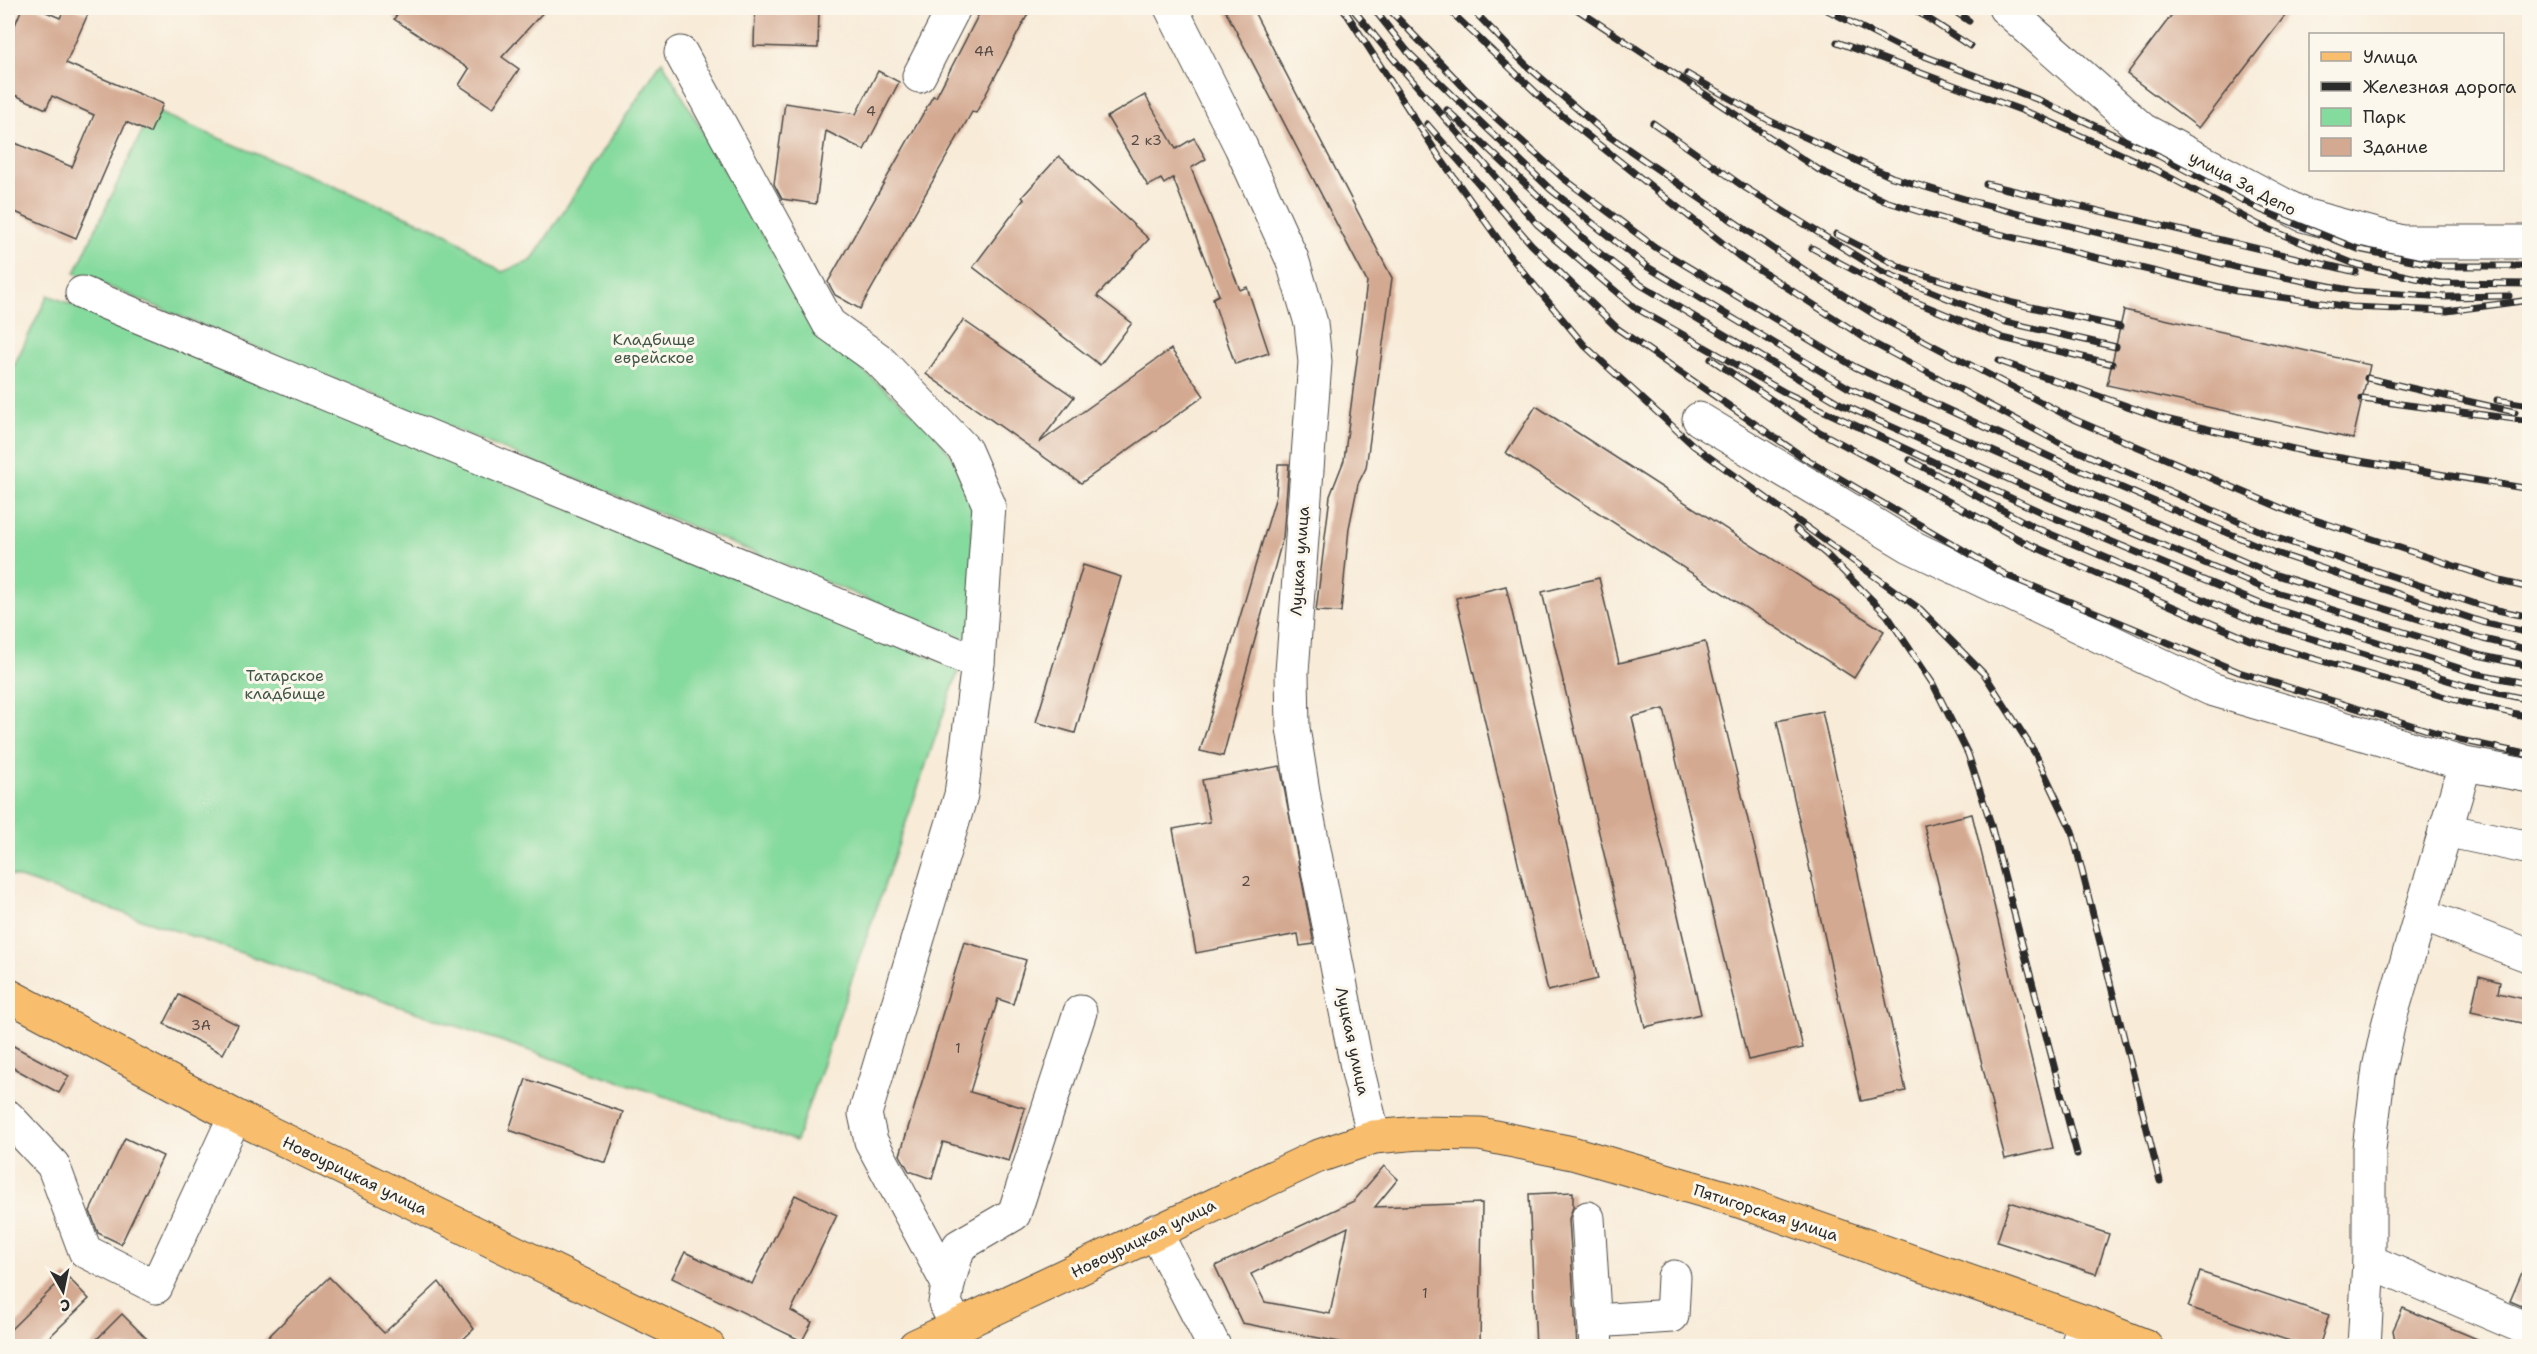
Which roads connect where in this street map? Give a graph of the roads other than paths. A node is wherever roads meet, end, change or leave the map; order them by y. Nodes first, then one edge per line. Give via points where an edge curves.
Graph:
1 (954, 8) edge
2 (1171, 8) edge
3 (2005, 8) edge
4 (681, 53) dead end
5 (919, 76) dead end
6 (2529, 242) edge
7 (82, 292) dead end
8 (1699, 419) dead end
9 (978, 663) junction
10 (2465, 764) junction
11 (2529, 776) edge
12 (2445, 830) junction
13 (2529, 848) edge
14 (2420, 914) junction
15 (2529, 956) edge
16 (8, 995) edge
17 (1080, 1012) dead end
18 (235, 1116) junction
19 (8, 1117) edge
20 (1374, 1137) junction
21 (1588, 1218) dead end
22 (1155, 1232) junction
23 (2369, 1261) junction
24 (1674, 1277) dead end
25 (948, 1284) junction
26 (958, 1328) junction
27 (2529, 1330) edge
28 (1595, 1334) edge
29 (2081, 1334) edge
30 (708, 1347) edge
31 (915, 1347) edge
32 (1214, 1347) edge
33 (2146, 1347) edge
34 (2364, 1347) edge

1 - 5 street
2 - 20 street, Луцкая улица via 1292,259 1311,324 1315,362 1292,672 1293,728
3 - 6 street, улица За Депо via 2143,130 2303,215 2402,242
4 - 9 street via 829,324 878,359 965,450 989,505
7 - 9 street
8 - 10 street via 1910,546 2211,689
9 - 25 street via 961,795 865,1114 871,1141
10 - 11 street
10 - 12 street
12 - 13 street
12 - 14 street
14 - 15 street
14 - 23 street via 2379,1068 2369,1149
16 - 18 main road, Новоурицкая улица
17 - 25 street via 1014,1214 959,1246
18 - 19 street via 156,1287 85,1251 53,1165
18 - 30 main road, Новоурицкая улица
20 - 22 main road, Новоурицкая улица via 1316,1157
20 - 29 main road, Пятигорская улица via 1480,1134 1572,1153 1739,1201
21 - 28 street
22 - 26 main road, Новоурицкая улица
22 - 32 street
23 - 27 street
23 - 34 street
24 - 28 street via 1672,1316
25 - 26 street via 945,1304
26 - 31 main road, Новоурицкая улица
29 - 33 main road, Пятигорская улица

